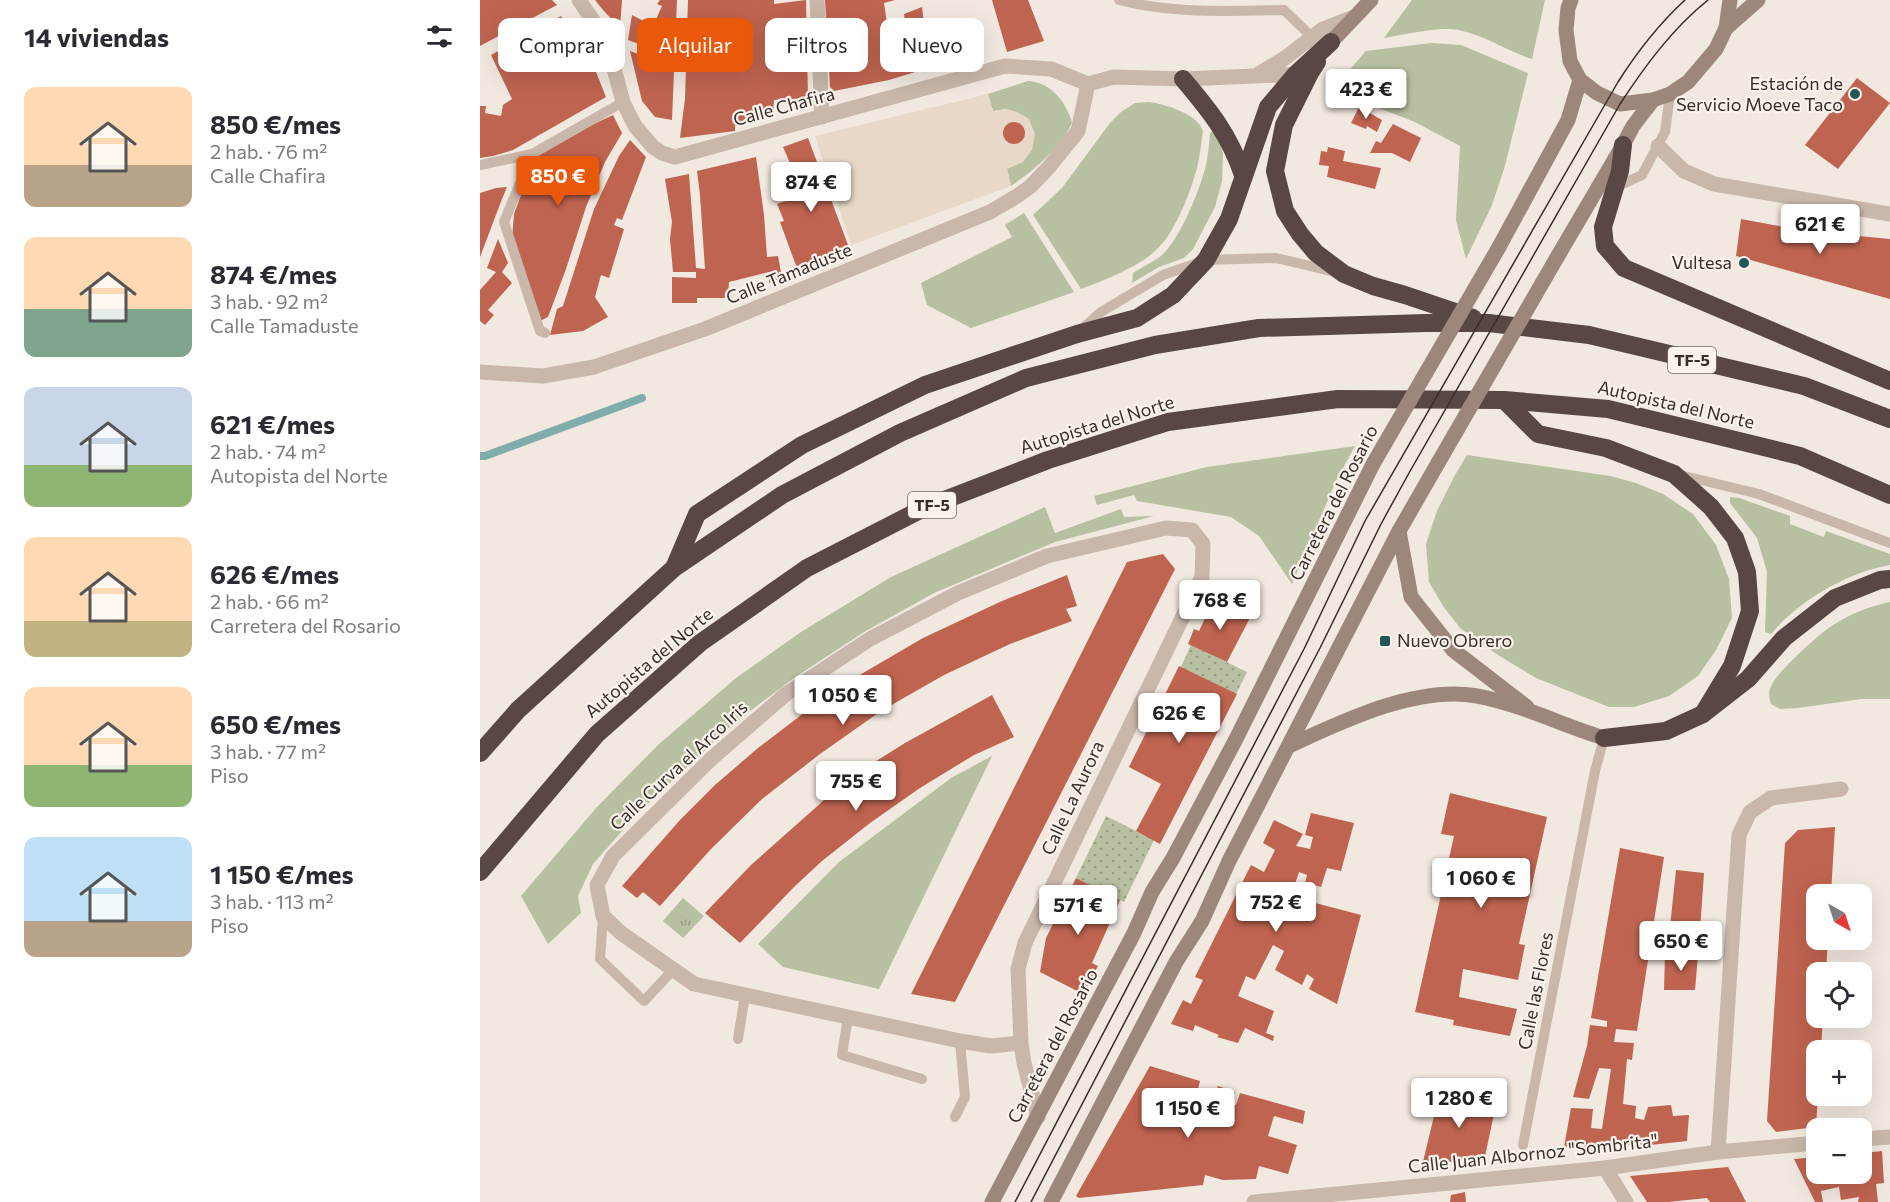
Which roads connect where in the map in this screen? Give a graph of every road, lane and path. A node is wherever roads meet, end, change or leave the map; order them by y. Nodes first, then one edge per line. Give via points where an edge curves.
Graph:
1 (579, 0) edge
2 (817, 0) edge
3 (1119, 0) edge
4 (1371, 0) edge
5 (1571, 0) edge
6 (1730, 0) edge
7 (1758, 0) edge
8 (1354, 17) junction
9 (1726, 28) junction
10 (1311, 36) junction
11 (1331, 42) joint
12 (1302, 74) junction
13 (1253, 77) junction
14 (1183, 79) junction
15 (1580, 80) junction
16 (1088, 84) junction
17 (1670, 94) junction
18 (1653, 100) junction
19 (623, 102) junction
20 (822, 117) junction
21 (1623, 145) junction
22 (1658, 146) junction
23 (532, 154) junction
24 (480, 165) edge
25 (1244, 175) junction
26 (1614, 188) junction
27 (1592, 198) junction
28 (1890, 214) edge
29 (1206, 260) junction
30 (1344, 274) junction
31 (1489, 323) junction
32 (545, 333) dead end
33 (480, 372) edge
34 (1890, 381) edge
35 (1504, 400) junction
36 (1890, 419) edge
37 (1674, 474) junction
38 (1890, 495) edge
39 (1399, 531) junction
40 (1890, 543) edge
41 (674, 568) junction
42 (1202, 577) joint
43 (1890, 579) edge
44 (1535, 713) junction
45 (1704, 714) junction
46 (1604, 738) junction
47 (1289, 746) junction
48 (480, 753) edge
49 (1841, 789) dead end
50 (480, 872) edge
51 (603, 916) junction
52 (673, 970) junction
53 (745, 995) junction
54 (848, 1017) junction
55 (738, 1039) dead end
56 (960, 1041) junction
57 (1021, 1043) junction
58 (922, 1079) dead end
59 (955, 1117) dead end
60 (1038, 1117) junction
61 (1890, 1137) edge
62 (1872, 1138) edge
63 (1806, 1144) edge
64 (1523, 1145) dead end
65 (1718, 1152) junction
66 (1605, 1168) junction
67 (1360, 1197) edge
68 (992, 1202) edge
69 (1052, 1202) edge
70 (1255, 1202) edge
71 (1626, 1202) edge

1 - 19 street, Calle Chafira via 596,25
2 - 20 street
3 - 10 lane via 1146,7 1208,11 1284,10
4 - 8 main road
5 - 15 main road via 1566,30 1570,61
6 - 9 main road
7 - 9 main road
8 - 10 street
8 - 11 main road
9 - 17 main road via 1705,64
10 - 13 street
11 - 12 highway
12 - 13 street
12 - 25 highway via 1268,107
12 - 30 highway via 1284,125 1275,171 1285,211 1300,234 1316,253
13 - 14 street
14 - 16 street via 1114,77
14 - 25 highway via 1213,115
15 - 18 main road via 1620,104
15 - 60 main road, Carretera del Rosario, bridge via 1568,120 1373,464 1236,739 1152,892
16 - 20 street, Calle Chafira via 1051,69 1005,66
16 - 33 street, Calle Tamaduste via 1078,131 1031,186 990,212 705,329 594,367 543,376
17 - 18 main road
17 - 22 lane via 1665,132
18 - 21 main road
19 - 20 street, Calle Chafira via 635,126 653,147 675,157
19 - 23 lane
21 - 26 highway
21 - 27 main road
22 - 26 lane via 1642,175
22 - 28 street via 1684,171 1714,184
23 - 24 lane
23 - 32 lane via 504,222 540,331
25 - 29 highway via 1229,219
26 - 27 lane
26 - 34 highway via 1603,227 1605,246 1624,268
27 - 39 main road, bridge
29 - 30 lane via 1275,258
29 - 41 highway via 1173,295 1137,318 925,385 802,445 697,514
30 - 31 highway
31 - 36 highway, TF-5 via 1589,335 1804,386
31 - 41 highway, TF-5 via 1259,328 1155,345 1026,378 900,434 782,495
35 - 37 highway via 1539,434 1606,448
35 - 38 highway, Autopista del Norte / TF-5 via 1608,409 1800,456
35 - 50 highway, Autopista del Norte / TF-5 via 1338,399 1168,422 1048,460 924,508 807,568 700,643 597,734
37 - 40 lane via 1759,494
37 - 45 highway via 1711,507 1735,538 1747,572 1750,611 1732,666
39 - 44 main road via 1411,597 1453,650
39 - 47 main road
41 - 48 highway, TF-5 via 518,710
42 - 51 street, Calle Curva el Arco Iris via 1203,544 1192,530 1166,528 1047,556 958,593 870,639 786,694 711,759 613,856 597,885
42 - 57 street, Calle La Aurora via 1025,943 1018,969
43 - 45 highway via 1835,598 1784,638 1748,679
44 - 46 main road
44 - 47 main road via 1476,696 1428,694 1350,718
45 - 46 highway via 1666,731
46 - 64 lane, Calle las Flores
47 - 69 main road via 1202,921 1176,962
49 - 65 street via 1772,798 1750,812 1739,835
51 - 52 street
51 - 52 lane via 600,959 644,1001
52 - 53 street via 694,984
53 - 54 street
53 - 55 lane
54 - 56 street
54 - 58 lane via 842,1054
56 - 57 street via 991,1046
56 - 59 lane via 964,1097
57 - 60 street, Calle La Aurora
60 - 68 main road, Carretera del Rosario
61 - 62 street
63 - 65 street, Calle Juan Albornoz "Sombrita"
65 - 66 street, Calle Juan Albornoz "Sombrita"
66 - 67 street, Calle Juan Albornoz "Sombrita"
66 - 71 street
67 - 70 street, Calle Juan Albornoz "Sombrita"

